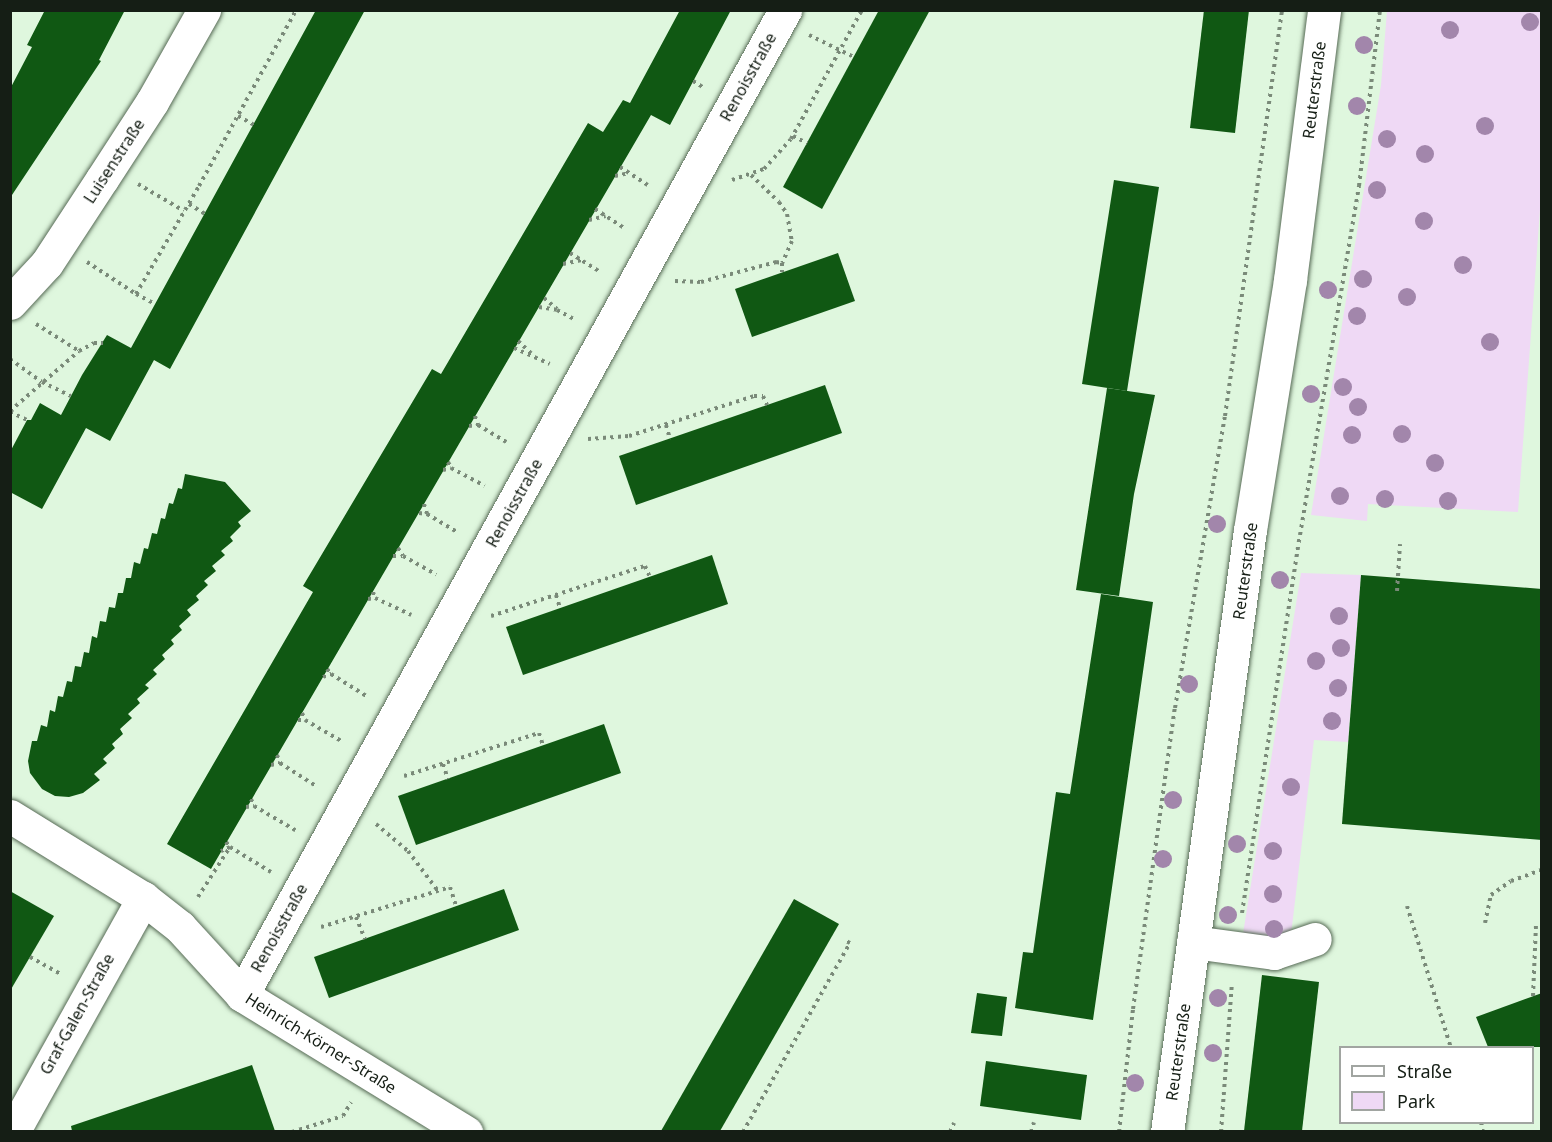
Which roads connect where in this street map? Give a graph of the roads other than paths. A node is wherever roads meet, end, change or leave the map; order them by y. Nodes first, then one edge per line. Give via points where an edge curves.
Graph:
1 (204, 10) edge
2 (1324, 10) edge
3 (782, 16) edge
4 (22, 312) edge
5 (10, 816) edge
6 (143, 898) junction
7 (1315, 939) dead end
8 (1193, 942) junction
9 (242, 995) junction
10 (421, 1120) edge
11 (13, 1131) edge
12 (466, 1131) edge
13 (1167, 1131) edge

1 - 4 street, Luisenstraße via 152,102 59,243
2 - 8 street, Reuterstraße via 1290,280 1250,530
3 - 9 street, Renoisstraße
5 - 6 street, Heinrich-Körner-Straße
6 - 9 street, Heinrich-Körner-Straße via 180,927
6 - 11 street, Graf-Galen-Straße
7 - 8 street via 1274,953
8 - 13 street, Reuterstraße
9 - 10 street, Heinrich-Körner-Straße
10 - 12 street, Heinrich-Körner-Straße

